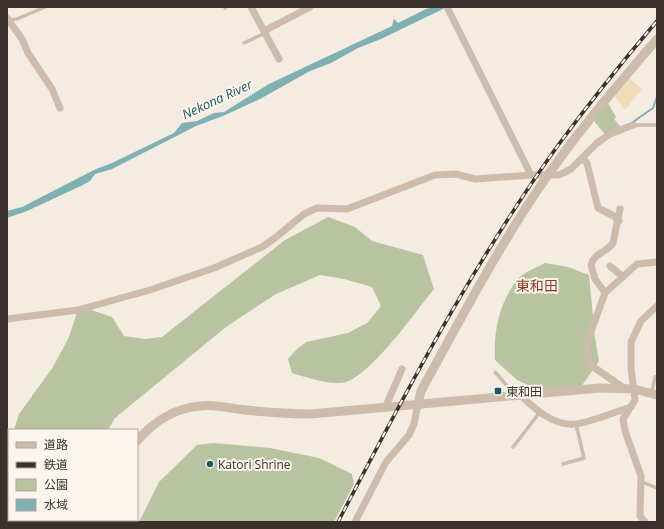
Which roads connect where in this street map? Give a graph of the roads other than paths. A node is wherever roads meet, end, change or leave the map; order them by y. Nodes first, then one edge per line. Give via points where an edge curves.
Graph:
1 (45, 7) edge
2 (251, 7) edge
3 (310, 7) edge
4 (447, 7) edge
5 (8, 19) edge
6 (264, 32) junction
7 (657, 39) edge
8 (244, 43) dead end
9 (279, 59) dead end
10 (60, 108) dead end
11 (633, 125) joint
12 (657, 125) edge
13 (582, 158) junction
14 (531, 175) junction
15 (548, 176) junction
16 (620, 209) dead end
17 (619, 221) junction
18 (657, 262) edge
19 (610, 266) dead end
20 (623, 277) junction
21 (605, 293) junction
22 (657, 306) edge
23 (7, 319) edge
24 (402, 369) dead end
25 (495, 372) dead end
26 (657, 376) edge
27 (624, 388) junction
28 (634, 389) junction
29 (655, 394) edge
30 (518, 396) junction
31 (418, 404) junction
32 (631, 407) junction
33 (385, 408) junction
34 (540, 412) junction
35 (576, 424) junction
36 (138, 440) edge
37 (513, 446) dead end
38 (563, 464) dead end
39 (642, 482) junction
40 (657, 488) edge
41 (355, 522) edge
42 (645, 522) edge

1 - 5 lane via 17,19
2 - 6 street
3 - 6 street
4 - 14 street
5 - 10 street via 52,89
6 - 8 lane
6 - 9 street
7 - 15 street via 589,120
11 - 12 lane
11 - 13 street via 610,134
13 - 15 street via 571,169
13 - 17 street via 587,163 598,208
14 - 15 street
14 - 23 street via 475,179 456,174 435,175 348,209 318,208 304,214 262,247 214,268 150,290 78,310
15 - 31 street via 517,222 476,292 421,391
16 - 17 street
17 - 21 street via 610,247 595,256 591,265 595,279
18 - 20 street via 637,264
19 - 20 street
20 - 21 street
21 - 27 street via 586,351 595,369
22 - 28 street via 641,322 632,342 631,368
24 - 33 street
25 - 30 lane
26 - 29 lane
27 - 28 street
27 - 30 street
28 - 29 street
28 - 32 street via 635,400
30 - 31 street
30 - 34 street
31 - 33 street
31 - 41 street via 409,436 386,462
32 - 35 street
32 - 39 street via 623,419
33 - 36 street via 296,414 201,405 180,410 150,426
34 - 35 street via 558,422
34 - 37 lane
35 - 38 lane via 584,458
39 - 40 lane
39 - 42 street via 640,516

